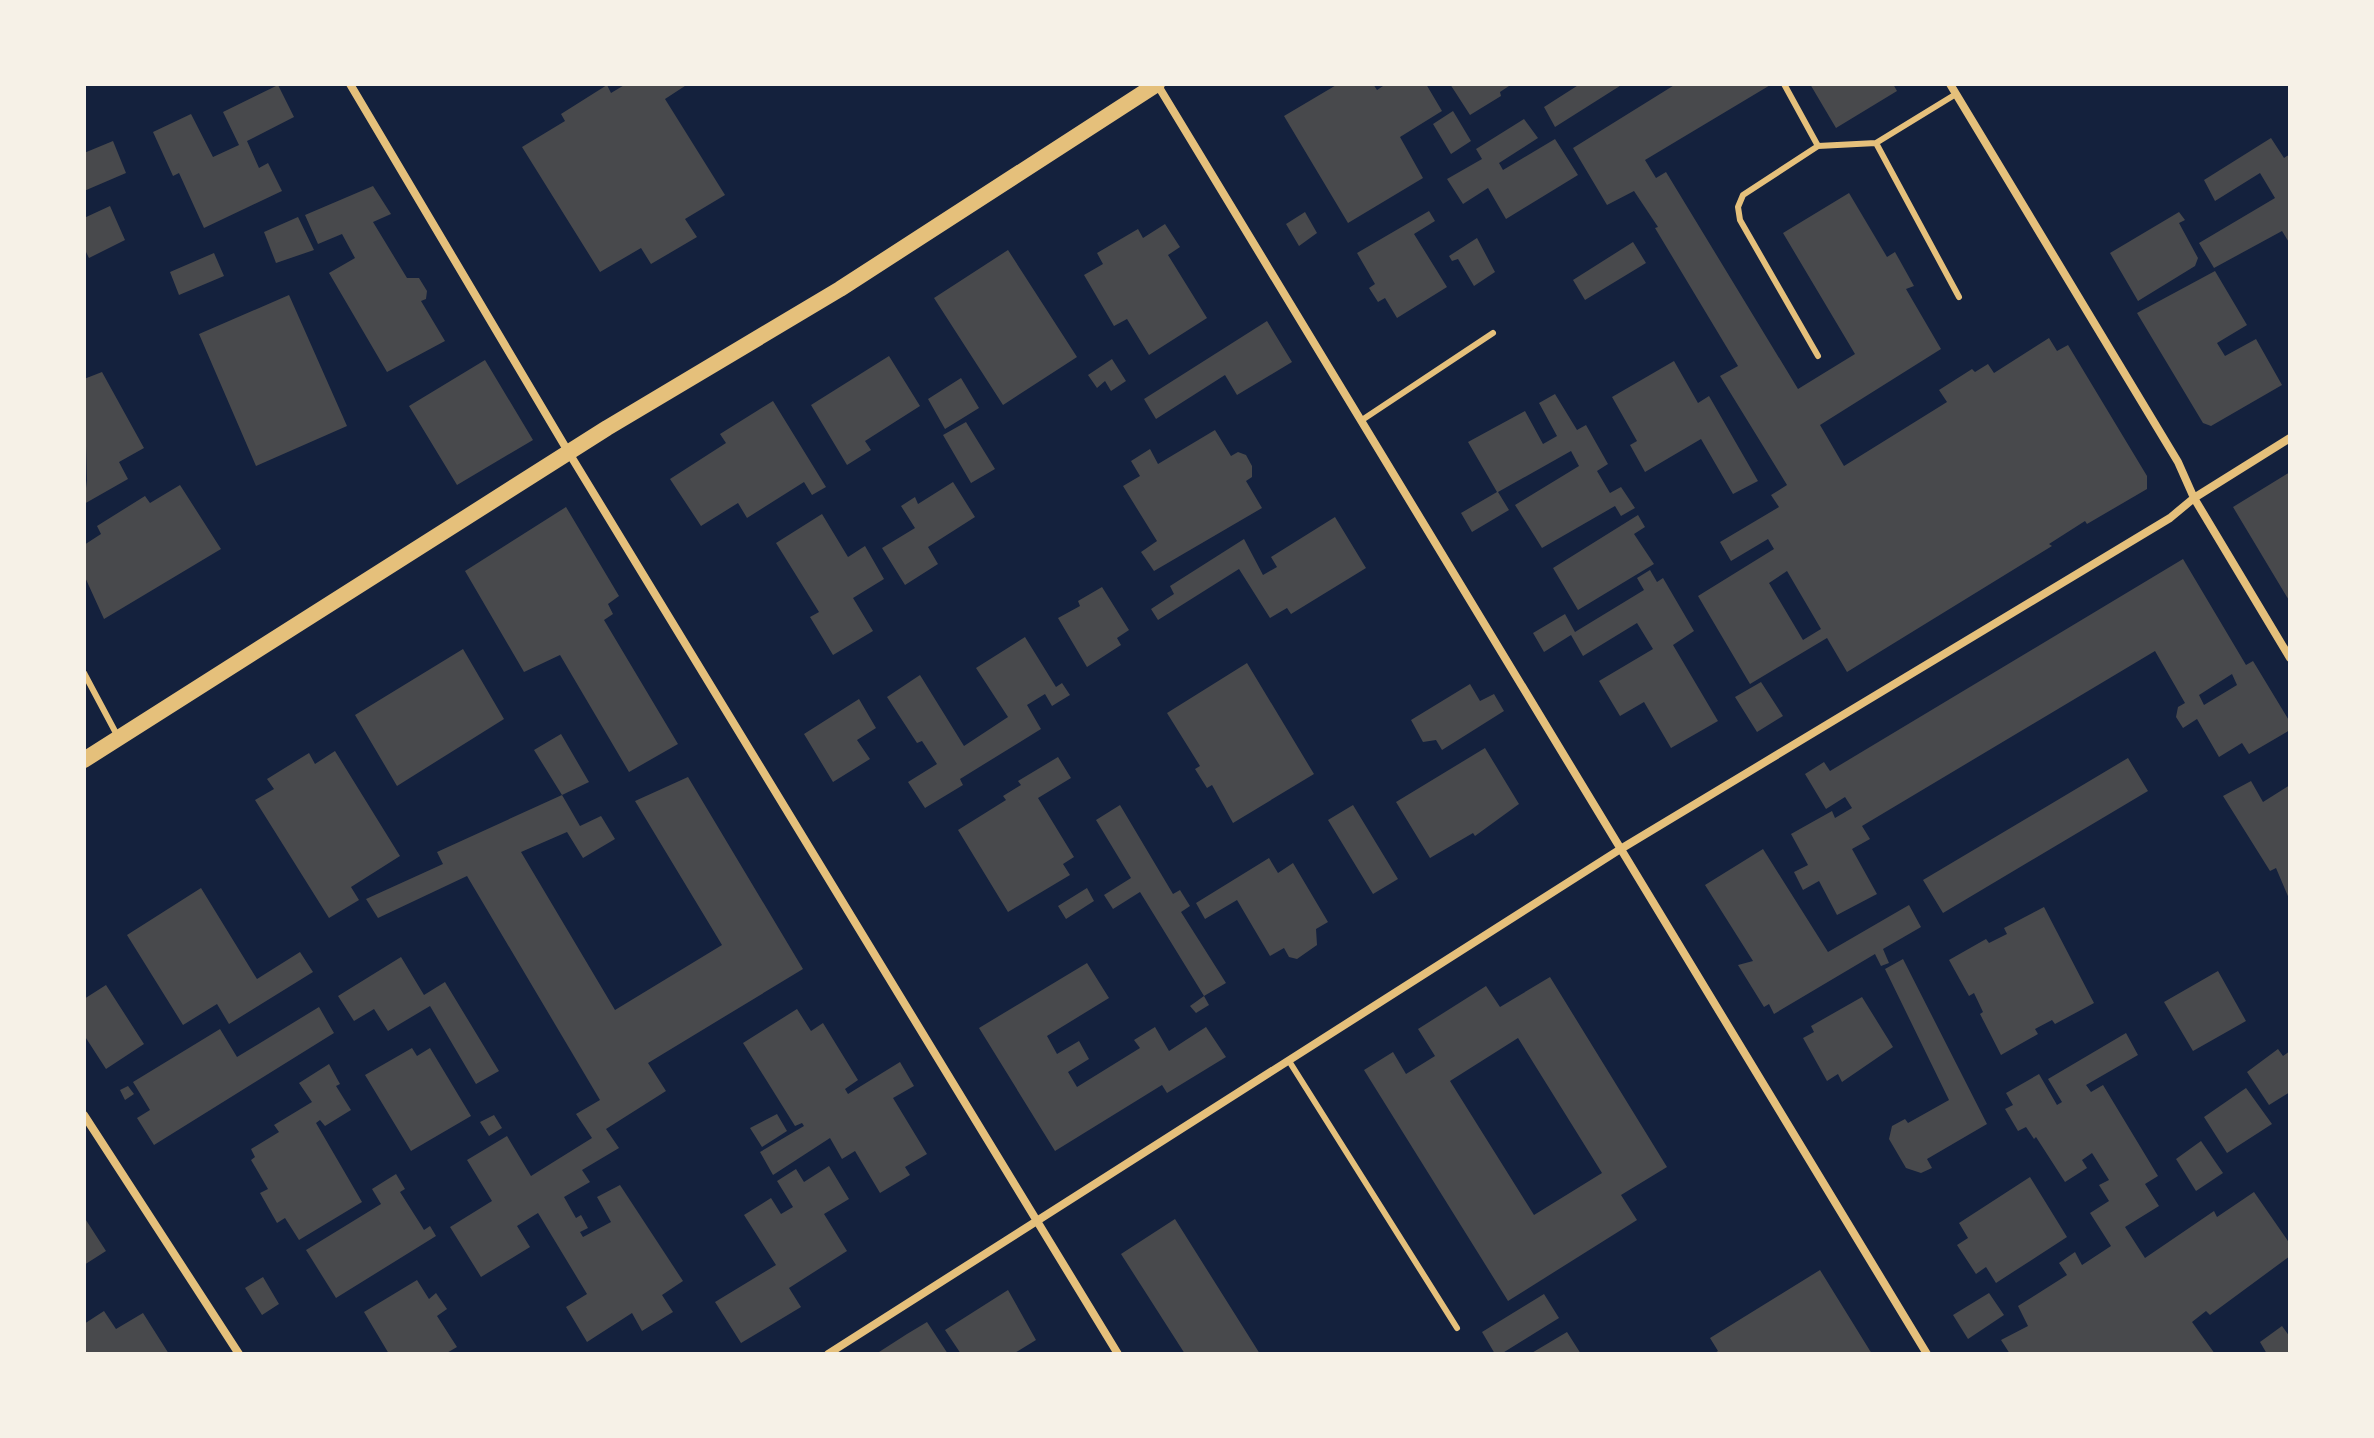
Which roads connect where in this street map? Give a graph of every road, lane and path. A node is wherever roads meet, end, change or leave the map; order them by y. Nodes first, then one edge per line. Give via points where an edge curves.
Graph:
1 (350, 84) edge
2 (1157, 84) edge
3 (1784, 84) edge
4 (1950, 84) edge
5 (1956, 94) junction
6 (1876, 143) junction
7 (1818, 146) junction
8 (1959, 297) dead end
9 (1493, 333) dead end
10 (1818, 356) dead end
11 (1362, 420) junction
12 (2290, 438) edge
13 (569, 453) junction
14 (2194, 498) junction
15 (2290, 658) edge
16 (84, 673) edge
17 (119, 739) junction
18 (84, 760) edge
19 (1619, 850) junction
20 (1289, 1061) junction
21 (84, 1115) edge
22 (1038, 1222) junction
23 (1457, 1328) dead end
24 (239, 1354) edge
25 (828, 1354) edge
26 (1118, 1354) edge
27 (1927, 1354) edge

1 - 13 street
2 - 11 street
2 - 13 main road via 840,289
3 - 7 lane
4 - 5 street
5 - 6 lane
5 - 14 street via 2178,462
6 - 7 lane
6 - 8 lane
7 - 10 lane via 1743,195 1738,207 1740,220
9 - 11 lane
11 - 19 street
12 - 14 street
13 - 17 main road
13 - 22 street
14 - 15 street
14 - 19 street via 2156,527
16 - 17 lane
17 - 18 main road
19 - 20 street
19 - 27 street
20 - 22 street
20 - 23 lane
21 - 24 street
22 - 25 street
22 - 26 street

